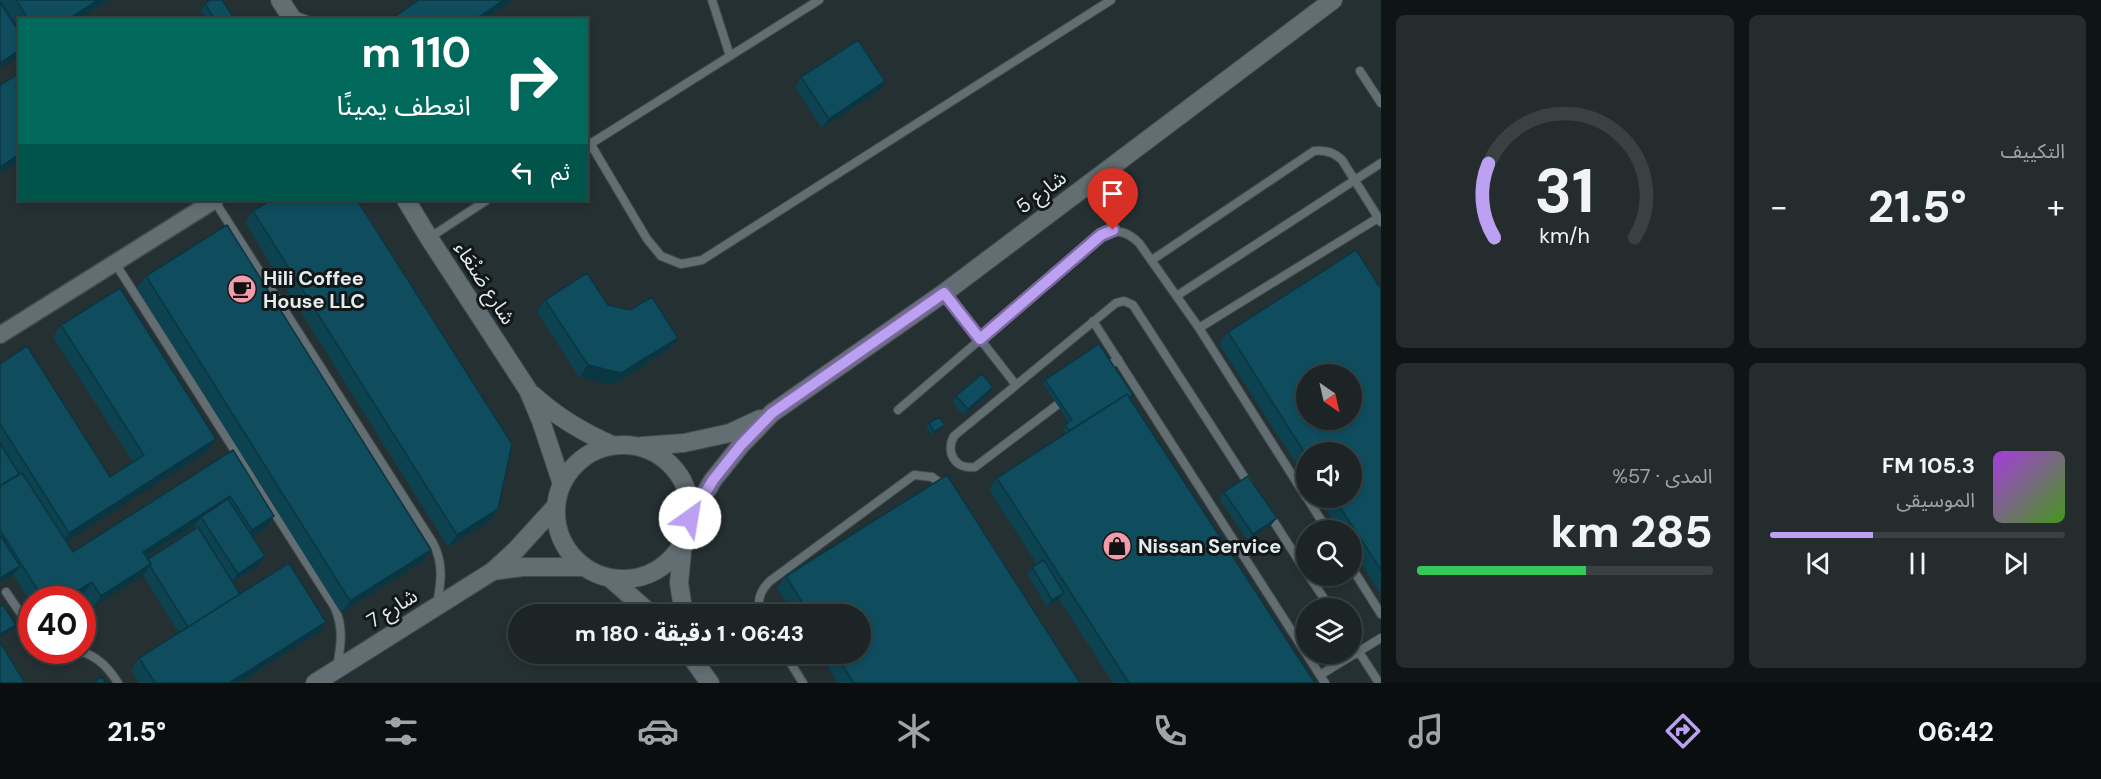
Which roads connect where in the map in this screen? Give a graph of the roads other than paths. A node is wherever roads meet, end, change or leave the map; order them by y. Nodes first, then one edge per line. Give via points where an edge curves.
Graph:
1 (712, 0) edge
2 (819, 0) edge
3 (1111, 0) edge
4 (1333, 0) edge
5 (287, 11) edge
6 (303, 18) edge
7 (730, 56) junction
8 (1360, 71) dead end
9 (1381, 103) edge
10 (588, 144) edge
11 (1381, 163) edge
12 (1355, 180) junction
13 (212, 201) edge
14 (215, 201) edge
15 (485, 201) edge
16 (411, 203) edge
17 (1380, 220) edge
18 (429, 238) junction
19 (1152, 260) junction
20 (115, 263) junction
21 (944, 293) junction
22 (1178, 295) junction
23 (1093, 321) junction
24 (1199, 328) junction
25 (0, 335) edge
26 (980, 339) junction
27 (1118, 359) junction
28 (1099, 374) edge
29 (1016, 385) junction
30 (528, 390) junction
31 (1070, 395) edge
32 (898, 410) dead end
33 (772, 413) junction
34 (612, 445) junction
35 (637, 446) junction
36 (1296, 480) edge
37 (562, 484) junction
38 (1255, 493) edge
39 (952, 499) edge
40 (1262, 503) edge
41 (556, 506) junction
42 (690, 518) junction
43 (683, 541) junction
44 (1296, 556) edge
45 (584, 567) junction
46 (493, 571) junction
47 (610, 578) junction
48 (1362, 584) edge
49 (6, 592) edge
50 (640, 604) edge
51 (683, 604) edge
52 (758, 604) edge
53 (436, 606) junction
54 (18, 610) edge
55 (1381, 614) edge
56 (1381, 638) edge
57 (1362, 650) edge
58 (96, 658) edge
59 (1362, 658) edge
60 (698, 664) edge
61 (791, 664) edge
62 (1342, 664) edge
63 (337, 669) junction
64 (1322, 679) edge
65 (118, 683) edge
66 (315, 683) edge
67 (710, 683) edge
68 (803, 683) edge
69 (1379, 683) edge

1 - 7 lane
2 - 7 lane
3 - 10 lane via 702,260 681,264 661,256
4 - 21 street, شارع 5
5 - 6 lane
7 - 10 lane
8 - 9 lane
11 - 12 lane
12 - 17 lane
12 - 19 lane via 1334,153 1314,152
12 - 22 lane
13 - 20 street
14 - 53 lane via 440,555 442,569
15 - 18 lane
16 - 18 street, شارع صَنْعَاء
17 - 24 lane
18 - 30 street, شارع صَنْعَاء
19 - 22 lane
19 - 26 lane via 1132,236 1113,230 1101,235
20 - 25 street
20 - 63 lane via 334,606 342,632
21 - 26 lane
21 - 33 street, شارع 5
22 - 24 lane
23 - 27 lane
23 - 29 lane
23 - 38 lane via 1116,303 1133,305
24 - 36 lane
26 - 29 lane
26 - 32 lane
27 - 28 lane
27 - 64 lane
29 - 31 lane via 954,435 950,448 958,464 975,467
30 - 34 street, شارع صَنْعَاء via 581,432
30 - 37 street, شارع صَنْعَاء
33 - 35 street, شارع 5 via 730,433 684,443
33 - 42 street, شارع 5 via 734,453
34 - 35 street
34 - 37 street via 591,452 574,466
35 - 42 street via 660,455 677,471 688,493
37 - 41 street
39 - 52 lane via 938,479 914,475 770,581 760,594
40 - 44 lane
41 - 45 street via 556,524 562,541
41 - 46 street, شارع 7
42 - 43 street
43 - 47 street via 671,559 653,572 632,578
43 - 51 street
45 - 46 street, شارع 7 via 554,565
45 - 47 street
46 - 53 street, شارع 7
47 - 50 street
48 - 55 lane
49 - 54 lane
53 - 63 street, شارع 7
56 - 57 lane
58 - 65 lane
59 - 69 lane
60 - 67 street
61 - 68 lane
62 - 64 lane
63 - 66 street, شارع 7

